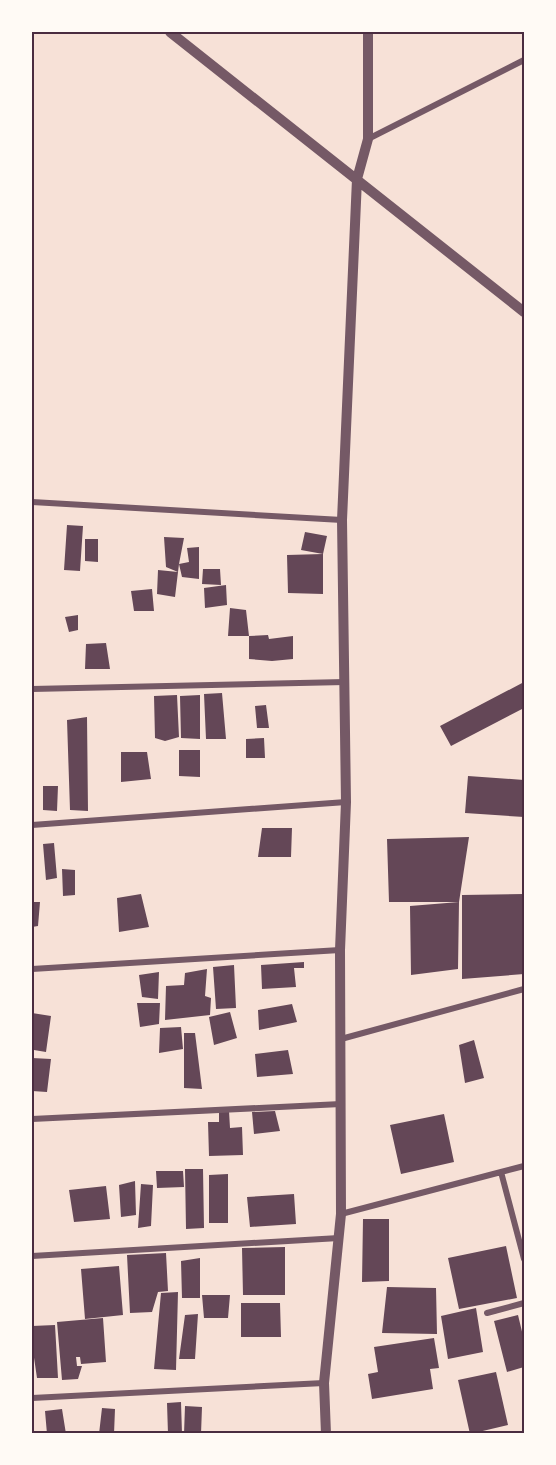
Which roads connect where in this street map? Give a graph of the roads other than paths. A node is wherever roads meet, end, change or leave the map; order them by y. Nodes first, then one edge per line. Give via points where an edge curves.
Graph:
1 (170, 32) edge
2 (368, 32) edge
3 (525, 60) edge
4 (368, 139) junction
5 (357, 179) junction
6 (525, 312) edge
7 (32, 502) edge
8 (342, 520) junction
9 (345, 682) junction
10 (32, 689) edge
11 (346, 802) junction
12 (32, 825) edge
13 (340, 950) junction
14 (32, 969) edge
15 (525, 989) edge
16 (341, 1039) junction
17 (341, 1104) junction
18 (32, 1119) edge
19 (525, 1166) edge
20 (501, 1172) junction
21 (341, 1214) junction
22 (340, 1238) junction
23 (32, 1256) edge
24 (525, 1259) edge
25 (525, 1303) edge
26 (487, 1313) dead end
27 (324, 1383) junction
28 (32, 1398) edge
29 (326, 1434) edge

1 - 5 street
2 - 4 street
3 - 4 street
4 - 5 street
5 - 6 street
5 - 8 street
7 - 8 street
8 - 9 street
9 - 10 street
9 - 11 street
11 - 12 street
11 - 13 street
13 - 14 street
13 - 16 street
15 - 16 street
16 - 17 street
17 - 18 street
17 - 21 street
19 - 20 street
20 - 21 street
20 - 24 street
21 - 22 street
22 - 23 street
22 - 27 street
25 - 26 street
27 - 28 street
27 - 29 street

